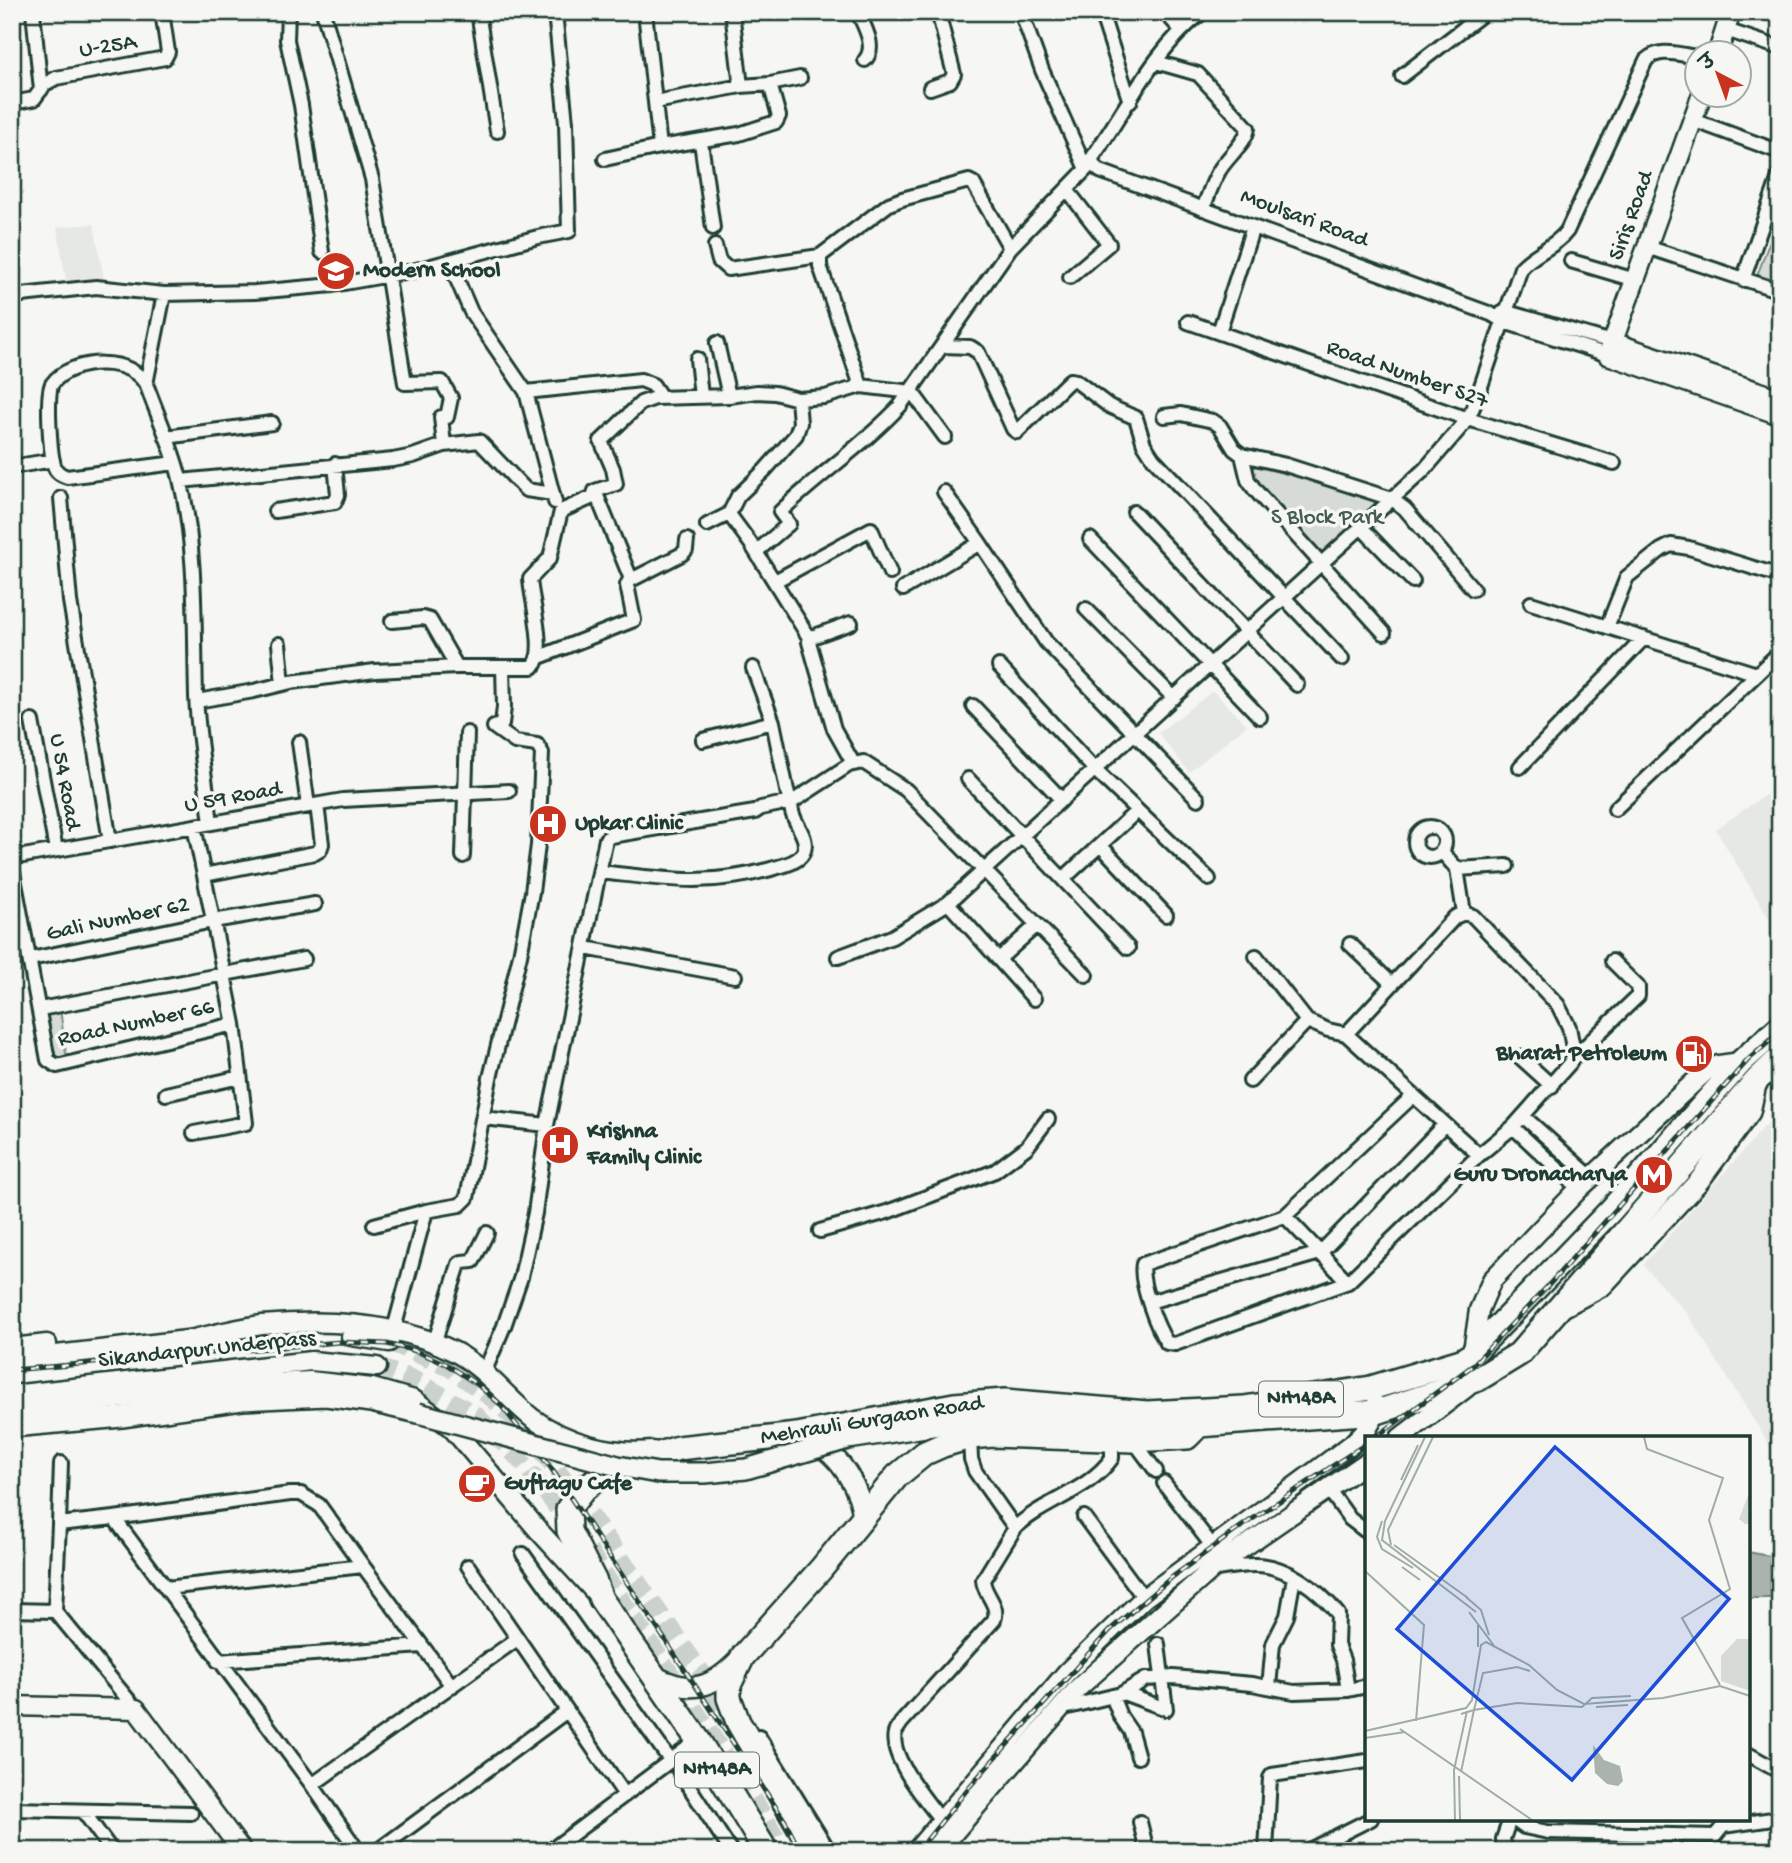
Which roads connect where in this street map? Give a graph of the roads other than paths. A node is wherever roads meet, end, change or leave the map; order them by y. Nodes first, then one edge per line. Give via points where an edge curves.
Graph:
1 (33, 12) edge
2 (162, 12) edge
3 (288, 12) edge
4 (323, 12) edge
5 (478, 12) edge
6 (555, 12) edge
7 (645, 12) edge
8 (732, 12) edge
9 (858, 12) edge
10 (938, 12) edge
11 (1021, 12) edge
12 (1101, 12) edge
13 (1166, 12) edge
14 (1203, 12) edge
15 (1485, 12) edge
16 (1728, 21) edge
17 (1181, 30) junction
18 (1723, 38) edge
19 (1780, 48) edge
20 (1684, 55) edge
21 (865, 60) dead end
22 (1156, 62) junction
23 (1402, 76) dead end
24 (800, 78) dead end
25 (770, 84) junction
26 (741, 86) junction
27 (43, 87) junction
28 (930, 88) dead end
29 (655, 102) junction
30 (1130, 102) junction
31 (12, 103) edge
32 (1697, 108) edge
33 (1693, 120) junction
34 (497, 131) dead end
35 (701, 142) junction
36 (660, 147) junction
37 (1780, 152) edge
38 (605, 159) dead end
39 (1093, 168) junction
40 (1780, 174) edge
41 (1067, 190) junction
42 (1203, 209) junction
43 (1253, 227) junction
44 (713, 228) dead end
45 (715, 246) dead end
46 (1647, 247) junction
47 (1010, 248) junction
48 (322, 252) dead end
49 (820, 256) junction
50 (449, 261) junction
51 (1571, 261) dead end
52 (388, 276) junction
53 (1070, 278) dead end
54 (1635, 280) junction
55 (1743, 280) junction
56 (1780, 291) edge
57 (164, 295) junction
58 (12, 296) edge
59 (1505, 317) junction
60 (1188, 322) dead end
61 (1219, 332) junction
62 (717, 343) dead end
63 (943, 346) junction
64 (1610, 348) junction
65 (697, 359) dead end
66 (146, 384) junction
67 (861, 386) junction
68 (526, 392) junction
69 (912, 392) junction
70 (701, 396) junction
71 (729, 396) junction
72 (1749, 396) junction
73 (661, 397) junction
74 (798, 399) junction
75 (1780, 399) edge
76 (1780, 415) edge
77 (1164, 416) dead end
78 (1468, 419) junction
79 (272, 423) dead end
80 (166, 437) junction
81 (945, 437) dead end
82 (444, 444) junction
83 (1242, 455) junction
84 (54, 460) junction
85 (175, 463) junction
86 (1614, 463) dead end
87 (335, 464) junction
88 (12, 467) edge
89 (181, 481) junction
90 (595, 491) junction
91 (944, 492) dead end
92 (553, 494) junction
93 (61, 498) dead end
94 (1392, 499) junction
95 (275, 511) dead end
96 (1134, 512) dead end
97 (559, 514) junction
98 (729, 514) junction
99 (707, 525) dead end
100 (1362, 527) junction
101 (1090, 539) dead end
102 (687, 540) dead end
103 (980, 542) junction
104 (756, 552) junction
105 (1321, 564) junction
106 (890, 573) dead end
107 (1780, 576) edge
108 (631, 579) junction
109 (775, 581) junction
110 (1413, 581) dead end
111 (903, 589) dead end
112 (1473, 589) dead end
113 (1284, 598) junction
114 (1531, 603) dead end
115 (1086, 609) dead end
116 (392, 621) dead end
117 (851, 623) dead end
118 (1607, 627) junction
119 (1246, 632) junction
120 (1384, 633) dead end
121 (810, 639) junction
122 (1644, 639) junction
123 (279, 644) dead end
124 (1780, 652) edge
125 (537, 658) junction
126 (1342, 659) dead end
127 (1211, 664) junction
128 (999, 666) dead end
129 (457, 667) junction
130 (503, 667) junction
131 (753, 668) dead end
132 (1757, 674) junction
133 (283, 684) junction
134 (1297, 685) dead end
135 (1174, 698) junction
136 (197, 701) junction
137 (973, 706) dead end
138 (1260, 717) dead end
139 (32, 721) dead end
140 (773, 722) junction
141 (467, 733) dead end
142 (1134, 734) junction
143 (703, 740) dead end
144 (299, 742) dead end
145 (853, 763) junction
146 (1520, 767) dead end
147 (1095, 770) junction
148 (968, 779) dead end
149 (509, 790) dead end
150 (463, 793) junction
151 (1198, 799) dead end
152 (1062, 800) junction
153 (790, 804) junction
154 (312, 806) junction
155 (1615, 809) dead end
156 (1137, 811) junction
157 (211, 823) junction
158 (194, 826) junction
159 (1023, 835) junction
160 (110, 841) junction
161 (1101, 846) junction
162 (56, 850) junction
163 (1441, 852) dead end
164 (463, 856) dead end
165 (12, 858) edge
166 (1507, 866) dead end
167 (12, 867) edge
168 (1457, 869) junction
169 (984, 871) junction
170 (600, 872) junction
171 (204, 875) junction
172 (1063, 879) junction
173 (1209, 879) dead end
174 (948, 903) junction
175 (314, 904) dead end
176 (1464, 913) junction
177 (17, 914) edge
178 (1166, 915) dead end
179 (213, 921) junction
180 (1037, 925) junction
181 (1350, 944) dead end
182 (584, 948) junction
183 (1128, 948) dead end
184 (1256, 956) dead end
185 (838, 957) dead end
186 (30, 959) junction
187 (304, 959) dead end
188 (999, 959) junction
189 (1612, 961) dead end
190 (224, 974) junction
191 (1086, 975) dead end
192 (735, 976) dead end
193 (1391, 983) junction
194 (1034, 999) dead end
195 (40, 1009) junction
196 (1307, 1021) junction
197 (234, 1024) junction
198 (1780, 1027) edge
199 (1346, 1034) junction
200 (1520, 1057) dead end
201 (1573, 1058) junction
202 (1780, 1058) edge
203 (1741, 1062) junction
204 (240, 1077) junction
205 (1250, 1082) dead end
206 (1552, 1086) junction
207 (166, 1094) dead end
208 (1413, 1096) junction
209 (1523, 1116) junction
210 (483, 1118) junction
211 (1048, 1119) dead end
212 (547, 1125) junction
213 (1444, 1125) junction
214 (1513, 1126) junction
215 (194, 1133) dead end
216 (1479, 1156) junction
217 (1585, 1183) junction
218 (426, 1211) junction
219 (1285, 1216) junction
220 (374, 1225) dead end
221 (820, 1231) dead end
222 (487, 1233) dead end
223 (1320, 1253) junction
224 (1348, 1282) junction
225 (1149, 1302) junction
226 (259, 1325) junction
227 (391, 1336) junction
228 (194, 1339) junction
229 (53, 1343) junction
230 (434, 1344) junction
231 (12, 1348) edge
232 (75, 1353) junction
233 (1471, 1355) junction
234 (12, 1360) edge
235 (377, 1367) tunnel mouth
236 (484, 1373) junction
237 (1478, 1379) junction
238 (1371, 1388) junction
239 (12, 1395) edge
240 (12, 1411) edge
241 (1199, 1424) junction
242 (12, 1427) edge
243 (1374, 1427) edge
244 (797, 1435) junction
245 (1403, 1436) edge
246 (970, 1437) junction
247 (1123, 1440) junction
248 (678, 1448) junction
249 (61, 1463) dead end
250 (1365, 1463) edge
251 (1329, 1490) junction
252 (1084, 1517) dead end
253 (114, 1518) junction
254 (863, 1520) junction
255 (59, 1524) junction
256 (1015, 1528) junction
257 (1365, 1530) edge
258 (1213, 1547) junction
259 (523, 1554) dead end
260 (363, 1566) junction
261 (468, 1566) dead end
262 (1205, 1567) junction
263 (1294, 1577) junction
264 (166, 1588) junction
265 (1144, 1598) junction
266 (601, 1599) junction
267 (12, 1610) edge
268 (55, 1611) junction
269 (517, 1639) junction
270 (1158, 1644) dead end
271 (422, 1646) junction
272 (743, 1656) junction
273 (218, 1661) junction
274 (656, 1677) junction
275 (1160, 1678) junction
276 (452, 1686) junction
277 (1365, 1686) edge
278 (1269, 1687) junction
279 (1348, 1690) junction
280 (1118, 1694) junction
281 (729, 1698) junction
282 (12, 1706) edge
283 (136, 1709) junction
284 (1060, 1709) junction
285 (566, 1711) junction
286 (698, 1740) junction
287 (1750, 1755) edge
288 (1138, 1757) dead end
289 (670, 1760) junction
290 (1365, 1761) edge
291 (678, 1771) dead end
292 (1780, 1772) edge
293 (312, 1785) junction
294 (625, 1795) junction
295 (12, 1810) edge
296 (83, 1811) junction
297 (191, 1813) dead end
298 (1780, 1818) edge
299 (941, 1820) junction
300 (1367, 1821) edge
301 (1511, 1821) edge
302 (1515, 1821) edge
303 (1746, 1821) edge
304 (1750, 1821) edge
305 (1140, 1822) dead end
306 (1723, 1823) edge
307 (113, 1851) edge
308 (242, 1851) edge
309 (358, 1851) edge
310 (377, 1851) edge
311 (550, 1851) edge
312 (731, 1851) edge
313 (766, 1851) edge
314 (813, 1851) edge
315 (829, 1851) edge
316 (917, 1851) edge
317 (938, 1851) edge
318 (1147, 1851) edge
319 (1266, 1851) edge
320 (1307, 1851) edge
321 (1506, 1851) edge

1 - 27 street
2 - 27 street, U-25A via 167,56 161,60 64,76
3 - 48 street via 287,40
4 - 52 street via 372,179
5 - 34 street
6 - 50 street via 567,136 569,231
7 - 29 street
8 - 26 street
9 - 21 street via 870,48
10 - 28 street via 954,74 950,81
11 - 39 street via 1042,71
12 - 30 street
13 - 17 street
14 - 17 street
15 - 23 street
16 - 18 street
16 - 19 street
17 - 22 street
20 - 59 street via 1663,52 1646,60 1567,231 1553,247 1523,266
22 - 30 street
22 - 42 street via 1198,74 1248,128 1218,172
24 - 25 street
25 - 26 street
25 - 35 street via 779,116 776,122
26 - 29 street
27 - 31 street via 34,99
29 - 36 street
30 - 39 street via 1092,158
32 - 33 street, Siris Road
33 - 37 street
33 - 46 street, Siris Road
35 - 36 street
35 - 44 street
36 - 38 street
39 - 41 street
39 - 42 street, Moulsari Road
40 - 55 street
41 - 47 street
41 - 53 street via 1109,243
42 - 43 street, Moulsari Road
43 - 59 street, Moulsari Road
43 - 61 street
45 - 49 street via 719,261 728,268
46 - 54 street, Siris Road
46 - 55 street
47 - 49 street via 969,181 889,204
47 - 63 street
49 - 67 street
50 - 52 street
50 - 68 street via 471,312
51 - 54 street
52 - 57 street via 255,292
52 - 82 street via 405,383 442,383 451,398 447,417 441,417
54 - 64 street, Siris Road
55 - 56 street
57 - 58 street via 96,287
57 - 66 street
59 - 64 street, Moulsari Road
59 - 78 street
60 - 61 street, Road Number S27
61 - 78 street, Road Number S27
62 - 71 street
63 - 69 street
63 - 113 street via 970,347 978,352 1017,432 1070,380 1131,414 1153,458
64 - 72 street, Moulsari Road
65 - 70 street
66 - 80 street
66 - 84 street via 134,371 114,363 61,376 48,391
67 - 69 street
67 - 74 street
68 - 73 street via 641,380 653,384
68 - 92 street
69 - 81 street
69 - 104 street via 887,420 780,512 789,524
70 - 71 street
70 - 73 street
71 - 74 street via 765,393
72 - 75 street, Moulsari Road
72 - 76 street, Moulsari Road
73 - 90 street via 641,402 602,438 616,484
74 - 98 street via 796,435 738,496
77 - 83 street via 1181,414 1213,421
78 - 86 street, Road Number S27
78 - 94 street
79 - 80 street
80 - 85 street
82 - 87 street via 402,458
82 - 92 street via 479,442 526,491
83 - 94 street
83 - 105 street via 1252,486
84 - 85 street via 55,468 67,477
84 - 88 street
85 - 89 street
87 - 89 street
87 - 95 street via 335,502
89 - 136 street via 193,592
90 - 97 street via 593,497
90 - 108 street
91 - 103 street
92 - 97 street
93 - 160 street via 69,601
94 - 100 street
94 - 112 street
96 - 119 street
97 - 125 street via 550,558 530,579
98 - 99 street
98 - 104 street
100 - 105 street
100 - 110 street
101 - 127 street
102 - 108 street via 682,554
103 - 111 street
103 - 142 street via 1046,642
104 - 109 street
105 - 113 street
105 - 120 street
106 - 109 street via 871,529
107 - 118 street via 1671,545 1627,577
108 - 125 street via 627,585 634,620
109 - 121 street
113 - 119 street
113 - 126 street
114 - 118 street
115 - 135 street
116 - 129 street via 430,620
117 - 121 street
118 - 122 street
119 - 127 street
119 - 134 street
121 - 145 street via 834,729
122 - 132 street
122 - 146 street
123 - 133 street
124 - 132 street
125 - 130 street via 529,668
127 - 135 street
127 - 138 street
128 - 147 street
129 - 130 street
129 - 133 street via 374,671
130 - 210 street via 504,715 502,724 494,727 510,740 540,747 540,806 525,930
131 - 140 street
132 - 155 street
133 - 136 street
135 - 142 street
136 - 157 street
137 - 152 street
139 - 162 street, U 54 Road
140 - 143 street
140 - 153 street
141 - 150 street
142 - 147 street
142 - 151 street
144 - 154 street
145 - 153 street
145 - 169 street via 867,764 906,790
147 - 152 street
147 - 156 street
148 - 159 street
149 - 150 street, U 59 Road
150 - 154 street, U 59 Road
150 - 164 street
152 - 159 street
153 - 170 street via 611,836 605,842
153 - 170 street via 805,848 787,864 749,875 699,881
154 - 157 street, U 59 Road
154 - 171 street via 320,850
156 - 161 street
156 - 173 street
157 - 158 street, U 59 Road
158 - 160 street, U 59 Road
158 - 171 street
159 - 169 street
159 - 172 street
160 - 162 street, U 59 Road
161 - 172 street
161 - 178 street
162 - 165 street, U 59 Road
163 - 168 street
166 - 168 street
167 - 177 street
168 - 176 street
169 - 174 street
169 - 180 street
170 - 182 street
171 - 179 street
172 - 183 street
174 - 185 street via 892,937
174 - 188 street
175 - 179 street, Gali Number 62
176 - 193 street
176 - 201 street via 1473,916 1558,1005 1567,1020
177 - 186 street
179 - 186 street, Gali Number 62
179 - 190 street
180 - 188 street
180 - 191 street
181 - 193 street
182 - 192 street
182 - 212 street
184 - 196 street
186 - 195 street
187 - 190 street
188 - 194 street
189 - 201 street via 1638,987 1638,996
190 - 195 street
190 - 197 street
193 - 199 street
195 - 197 street, Road Number 66 via 48,1060 57,1066
196 - 199 street
196 - 205 street
197 - 204 street
198 - 203 highway, Mehrauli Gurgaon Road / NH148A
199 - 208 street
200 - 206 street
201 - 206 street
202 - 237 highway, Mehrauli Gurgaon Road / NH148A via 1519,1354
203 - 217 street via 1706,1071
203 - 233 highway, Mehrauli Gurgaon Road / NH148A via 1611,1210
204 - 207 street
204 - 215 street via 246,1123
206 - 209 street
208 - 213 street
208 - 219 street
209 - 214 street
209 - 217 street
210 - 212 street
210 - 218 street via 467,1198 460,1205
211 - 221 street via 1027,1147 995,1171 887,1212
212 - 236 street via 521,1277
213 - 216 street
213 - 223 street
214 - 216 street
214 - 217 street
216 - 224 street
217 - 233 street via 1492,1280 1479,1310
218 - 220 street
218 - 227 street
219 - 223 street
219 - 225 street via 1148,1261 1142,1270
222 - 230 street via 473,1261 459,1264
223 - 224 street
223 - 225 street
224 - 225 street via 1175,1344 1164,1339
226 - 227 street via 317,1322
226 - 228 street
226 - 229 street via 222,1324
227 - 228 street, Sikandarpur Underpass via 326,1331
227 - 230 street
228 - 232 street
229 - 231 street
229 - 232 street
230 - 236 street
232 - 234 street
233 - 237 street
233 - 238 highway, Mehrauli Gurgaon Road / NH148A
235 - 239 street, Sikandarpur Underpass via 312,1360
236 - 248 street via 559,1435 634,1453
237 - 243 highway, Mehrauli Gurgaon Road / NH148A
237 - 245 street
238 - 243 street
238 - 244 highway, Mehrauli Gurgaon Road / NH148A via 1244,1408 1147,1413 1005,1401 954,1405
240 - 266 street via 310,1381 372,1388 414,1400 453,1428
241 - 242 main road, bridge via 951,1423 848,1439 746,1469 705,1473 658,1473 618,1466 418,1413 326,1396 242,1400
241 - 243 highway, Mehrauli Gurgaon Road / NH148A
241 - 247 highway, Mehrauli Gurgaon Road / NH148A via 1187,1437
243 - 258 street
244 - 248 highway, Mehrauli Gurgaon Road / NH148A
244 - 254 main road via 822,1446 841,1467 859,1494
246 - 247 highway, Mehrauli Gurgaon Road / NH148A
246 - 254 highway, Mehrauli Gurgaon Road / NH148A via 915,1461 897,1476
246 - 256 street via 975,1471
247 - 256 street via 1102,1470
247 - 258 street via 1160,1477
248 - 266 highway, Mehrauli Gurgaon Road / NH148A via 605,1472 568,1509 569,1531
249 - 255 street
250 - 251 street
251 - 257 street via 1350,1519
251 - 262 street
252 - 265 street
253 - 255 street
253 - 260 street via 301,1494 318,1505
253 - 264 street
254 - 272 highway, Mehrauli Gurgaon Road / NH148A
255 - 268 street
256 - 299 street via 983,1580 995,1607 994,1620 895,1733 899,1754 914,1784
258 - 262 street
259 - 289 street
260 - 264 street
260 - 271 street
261 - 269 street
262 - 263 street via 1257,1565
262 - 265 street
262 - 284 street
263 - 278 street via 1287,1616 1273,1644
263 - 279 street via 1338,1614 1337,1645
264 - 273 street
265 - 299 street via 1067,1672
266 - 274 highway, Mehrauli Gurgaon Road / NH148A
267 - 268 street
268 - 283 street
269 - 276 street
269 - 285 street
270 - 275 street
271 - 273 street
271 - 276 street
272 - 274 main road via 719,1680 693,1688 673,1686
272 - 281 highway, Mehrauli Gurgaon Road / NH148A via 729,1685
273 - 293 street
274 - 286 highway, Mehrauli Gurgaon Road / NH148A
275 - 278 street
275 - 280 street via 1138,1682
275 - 280 street via 1166,1709
276 - 293 street
277 - 279 street
278 - 279 street via 1294,1692
280 - 284 street
280 - 288 street via 1120,1716 1131,1732
281 - 314 highway, NH148A via 737,1722
281 - 315 street via 759,1737
282 - 283 street
283 - 308 street
284 - 317 street
285 - 294 street
285 - 310 street
286 - 289 street
286 - 313 highway, Mehrauli Gurgaon Road / NH148A
287 - 292 street
289 - 294 street
290 - 319 street via 1272,1775
291 - 312 street
293 - 309 street
294 - 311 street
295 - 296 street
296 - 297 street
296 - 307 street
298 - 304 street
299 - 316 street
300 - 320 street
301 - 321 street via 1503,1839
302 - 306 street via 1531,1830 1715,1836
303 - 306 street
305 - 318 street

